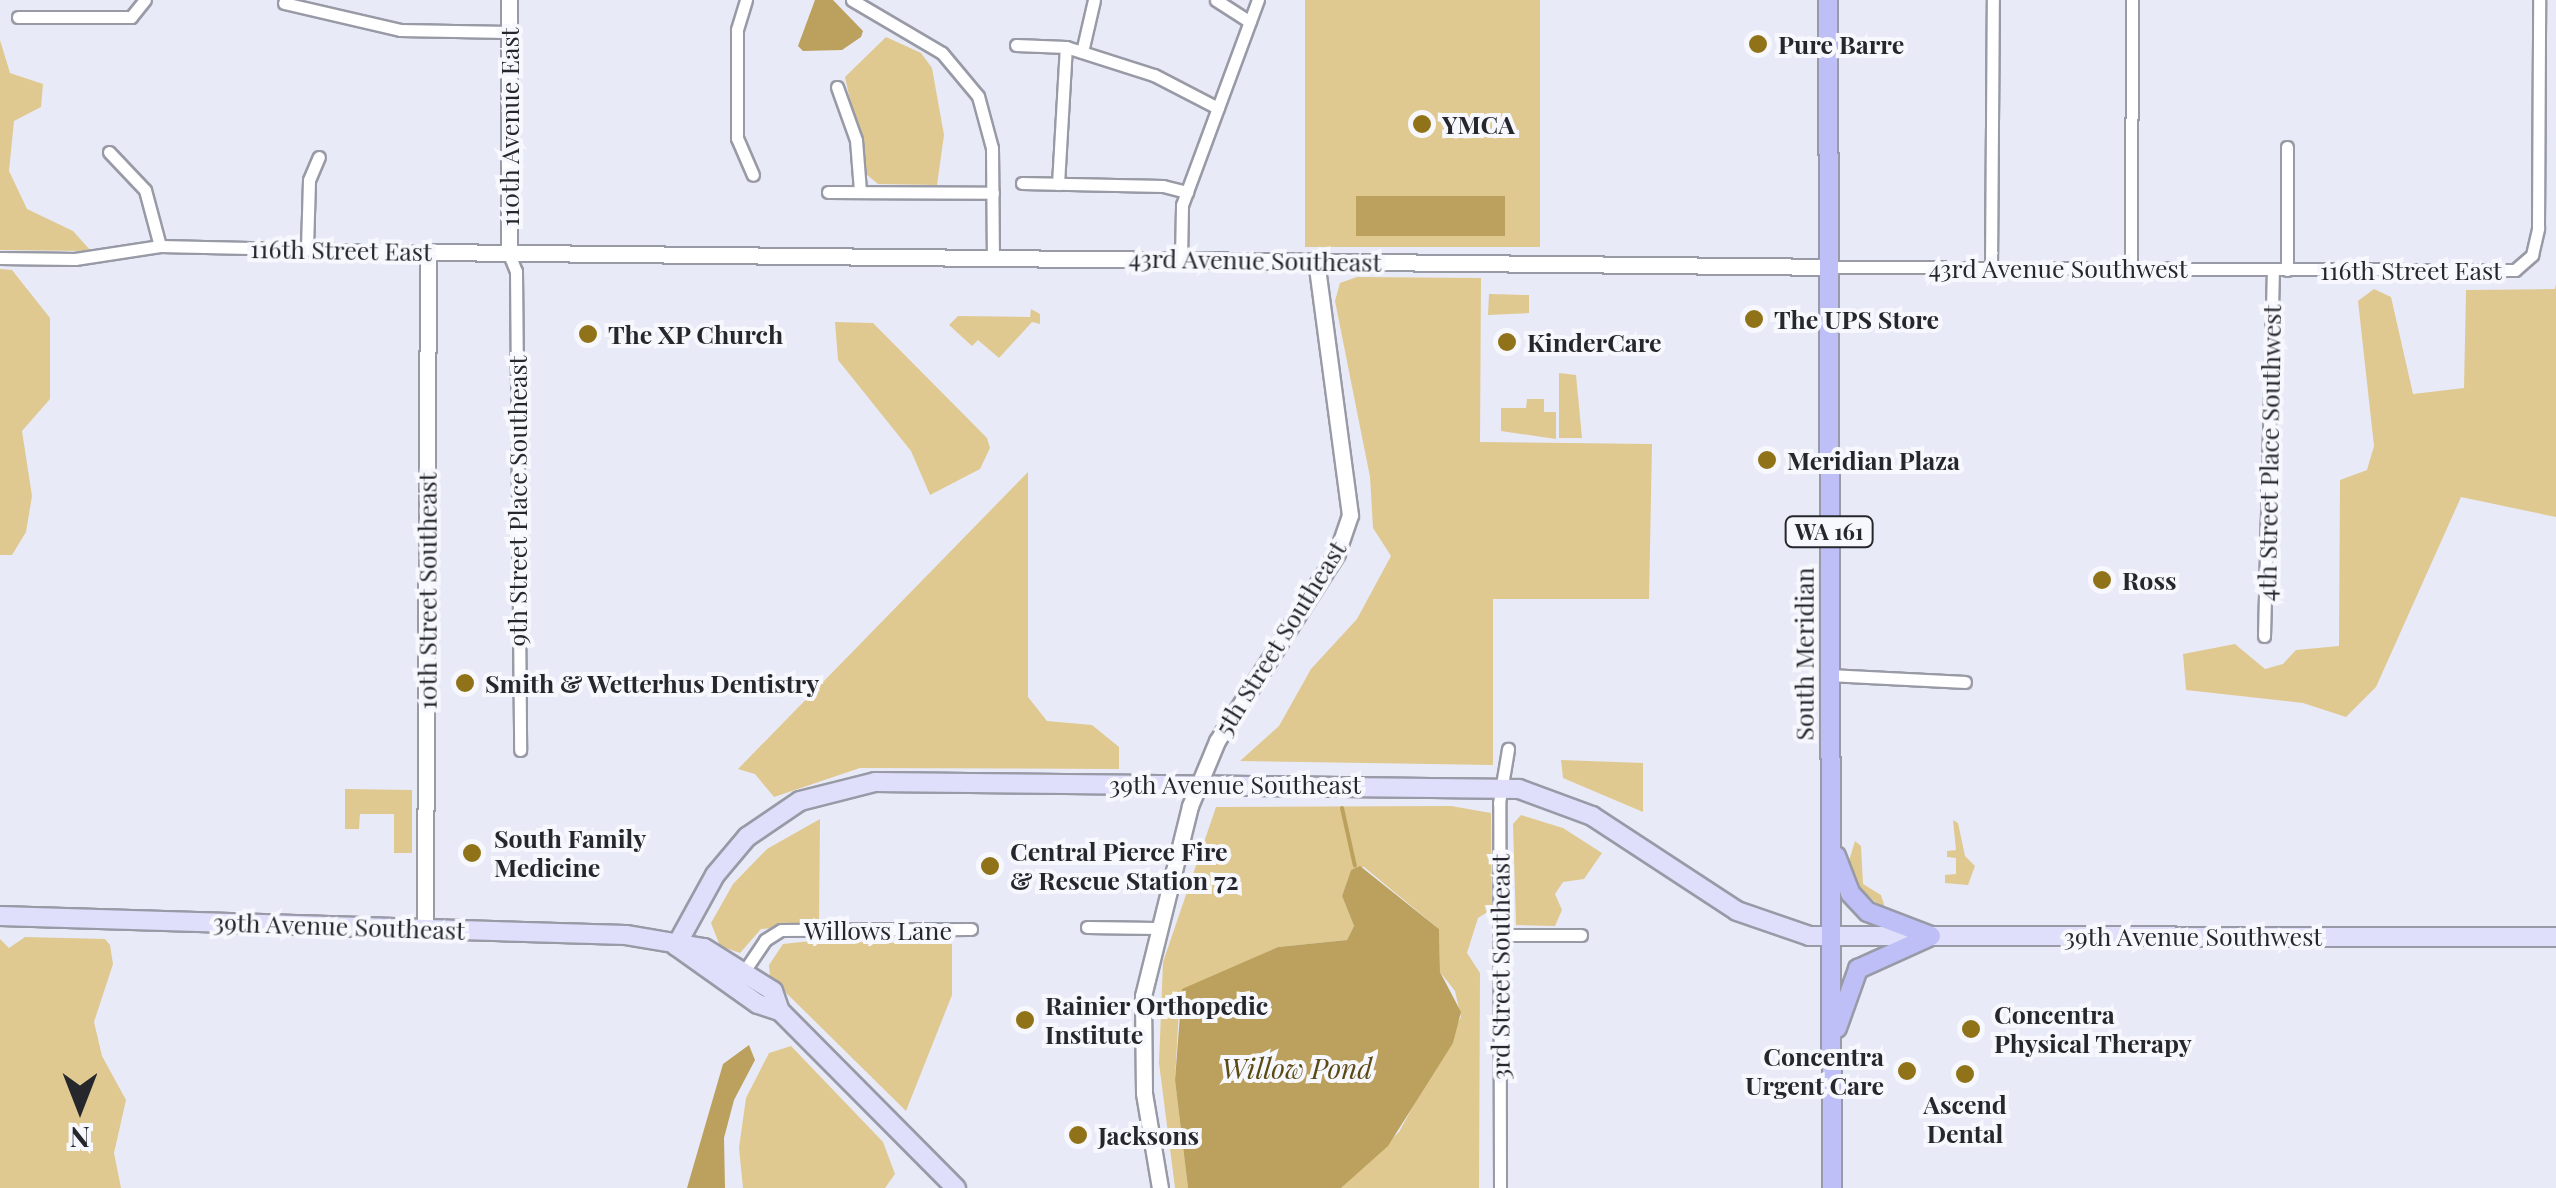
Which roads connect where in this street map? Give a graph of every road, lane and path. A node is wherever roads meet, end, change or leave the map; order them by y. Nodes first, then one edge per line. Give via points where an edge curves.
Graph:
1 (145, 0) edge
2 (509, 0) edge
3 (746, 0) edge
4 (853, 0) edge
5 (1094, 0) edge
6 (1216, 0) edge
7 (1258, 0) edge
8 (1828, 0) edge
9 (1993, 0) edge
10 (2132, 0) edge
11 (2539, 0) edge
12 (284, 3) dead end
13 (18, 17) dead end
14 (1250, 22) junction
15 (508, 32) junction
16 (1016, 45) dead end
17 (1066, 47) junction
18 (1082, 52) junction
19 (837, 87) dead end
20 (1218, 108) junction
21 (2287, 147) dead end
22 (109, 152) dead end
23 (319, 157) dead end
24 (753, 175) dead end
25 (1022, 183) dead end
26 (1058, 184) junction
27 (860, 191) junction
28 (828, 192) dead end
29 (1186, 192) junction
30 (993, 193) junction
31 (160, 246) junction
32 (306, 248) junction
33 (428, 252) junction
34 (510, 254) junction
35 (683, 255) joint
36 (993, 257) junction
37 (0, 258) edge
38 (1181, 259) junction
39 (1316, 260) junction
40 (1828, 267) junction
41 (1991, 268) junction
42 (2131, 269) junction
43 (2273, 270) junction
44 (2288, 270) junction
45 (2264, 636) dead end
46 (1829, 675) junction
47 (1965, 682) dead end
48 (1508, 748) dead end
49 (520, 750) dead end
50 (1197, 784) junction
51 (1500, 787) junction
52 (1830, 826) junction
53 (0, 916) edge
54 (1087, 927) dead end
55 (1156, 928) junction
56 (425, 930) junction
57 (970, 930) dead end
58 (1500, 934) junction
59 (1581, 935) dead end
60 (1931, 936) junction
61 (2556, 936) edge
62 (1830, 938) junction
63 (676, 946) junction
64 (738, 977) junction
65 (1831, 1053) junction
66 (956, 1188) edge
67 (1160, 1188) edge
68 (1500, 1188) edge
69 (1832, 1188) edge

1 - 13 street via 139,13
2 - 15 street, 110th Avenue East
3 - 24 street via 738,30 737,138
4 - 30 street via 942,53 969,81 990,130
5 - 18 street
6 - 14 street
7 - 14 street
8 - 40 main road, South Meridian / WA 161
9 - 41 street
10 - 42 street
11 - 44 street, 116th Street East via 2538,228 2531,258 2496,273
12 - 15 street via 400,30
14 - 20 street
15 - 34 street, 110th Avenue East
16 - 17 street
17 - 18 street
17 - 26 street
18 - 20 street via 1154,75
19 - 27 street via 856,140
20 - 29 street
21 - 44 street
22 - 31 street via 145,190
23 - 32 street via 309,180
25 - 26 street
26 - 29 street
27 - 28 street
27 - 30 street
29 - 38 street
30 - 36 street
31 - 32 street, 116th Street East
31 - 37 street, 116th Street East via 75,259
32 - 33 street, 116th Street East
33 - 34 street, 116th Street East
33 - 56 street, 10th Street Southeast
34 - 35 street, 116th Street East
34 - 49 street, 9th Street Place Southeast via 516,272
35 - 36 street, 43rd Avenue Southeast
36 - 38 street, 43rd Avenue Southeast
38 - 39 street, 43rd Avenue Southeast
39 - 40 street, 43rd Avenue Southeast
39 - 50 street, 5th Street Southeast via 1324,344 1349,466 1350,515 1337,553 1216,740
40 - 41 street, 43rd Avenue Southwest
40 - 46 main road, South Meridian / WA 161
41 - 42 street, 43rd Avenue Southwest
42 - 43 street, 43rd Avenue Southwest
43 - 44 street, 43rd Avenue Southwest
43 - 45 street, 4th Street Place Southwest
46 - 47 street
46 - 52 main road, South Meridian / WA 161
48 - 51 street, 3rd Street Southeast
50 - 51 main road, 39th Avenue Southeast
50 - 55 street, 5th Street Southeast
50 - 63 main road, 39th Avenue Southeast via 874,782 822,792 770,818 738,846
51 - 58 street, 3rd Street Southeast
51 - 62 main road, 39th Avenue Southeast via 1592,816 1750,918
52 - 60 main road via 1844,881 1858,903 1878,919
52 - 62 main road, South Meridian / WA 161
53 - 56 main road, 39th Avenue Southeast
54 - 55 street
55 - 67 street, 5th Street Southeast via 1140,1033
56 - 63 main road, 39th Avenue Southeast via 603,932
57 - 64 street, Willows Lane via 780,930 764,940
58 - 59 street
58 - 68 street, 3rd Street Southeast
60 - 61 main road, 39th Avenue Southwest
60 - 62 main road, 39th Avenue Southwest
60 - 65 main road via 1858,969
62 - 65 main road, South Meridian / WA 161
63 - 64 main road, 39th Avenue Southeast via 704,948
64 - 66 main road via 772,991 780,1012
65 - 69 main road, South Meridian / WA 161

